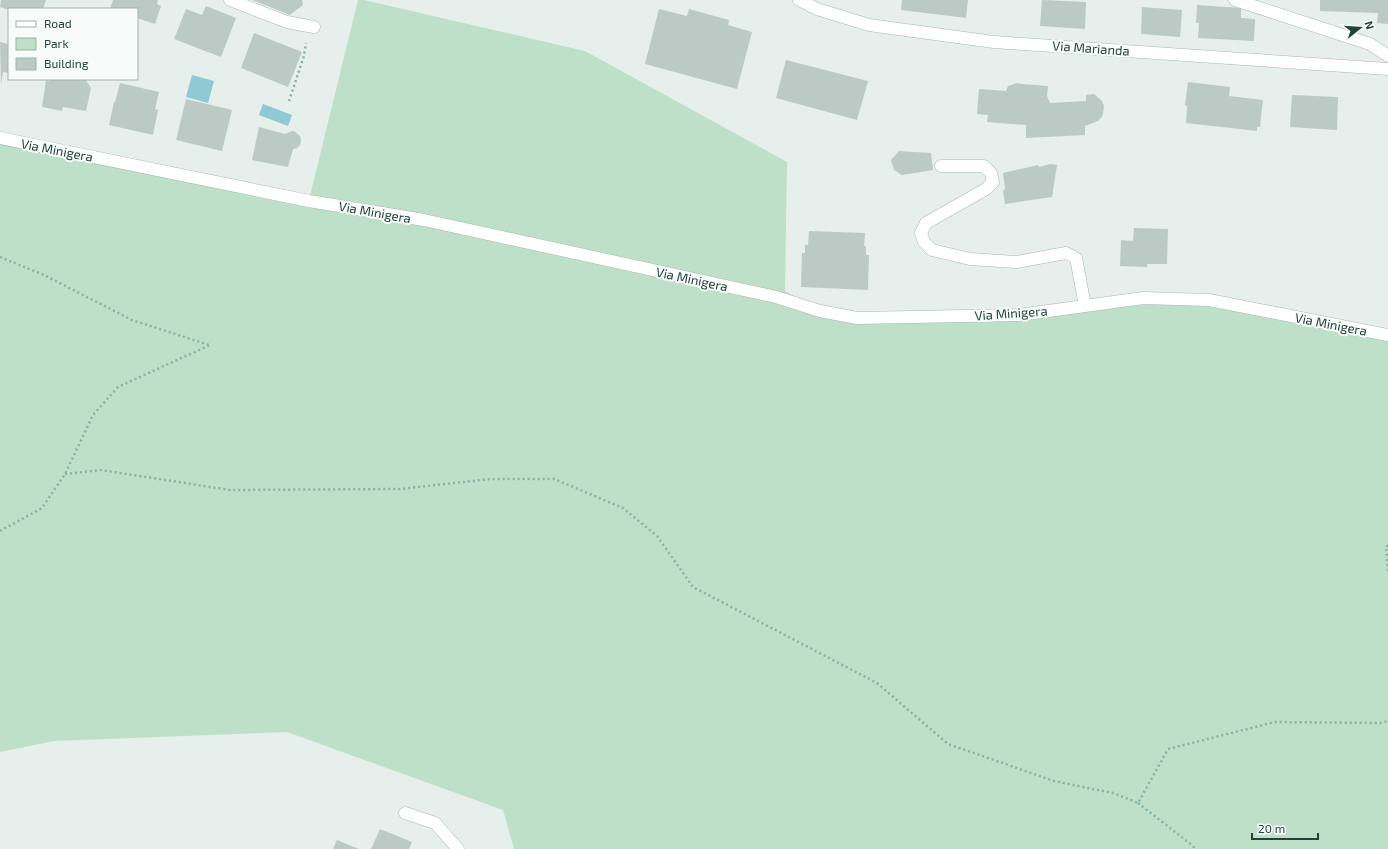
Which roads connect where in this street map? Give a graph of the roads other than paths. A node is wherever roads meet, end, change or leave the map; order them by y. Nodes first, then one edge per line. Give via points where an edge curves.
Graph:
1 (230, 0) edge
2 (799, 0) edge
3 (1235, 0) edge
4 (312, 27) road end
5 (1388, 56) edge
6 (1388, 69) edge
7 (0, 138) edge
8 (941, 166) dead end
9 (1085, 306) junction
10 (1388, 335) edge
11 (405, 812) dead end
12 (458, 849) edge

1 - 4 street via 288,22
2 - 6 street, Via Marianda via 817,9 869,25 994,42
3 - 5 street via 1370,44
7 - 9 street, Via Minigera via 301,199 424,220 776,297 820,311 857,318 1019,315
8 - 9 street via 984,166 991,173 992,182 986,189 926,224 921,233 924,242 932,250 970,259 1016,262 1066,253 1076,258
9 - 10 street, Via Minigera via 1143,298 1209,300
11 - 12 street via 435,823

